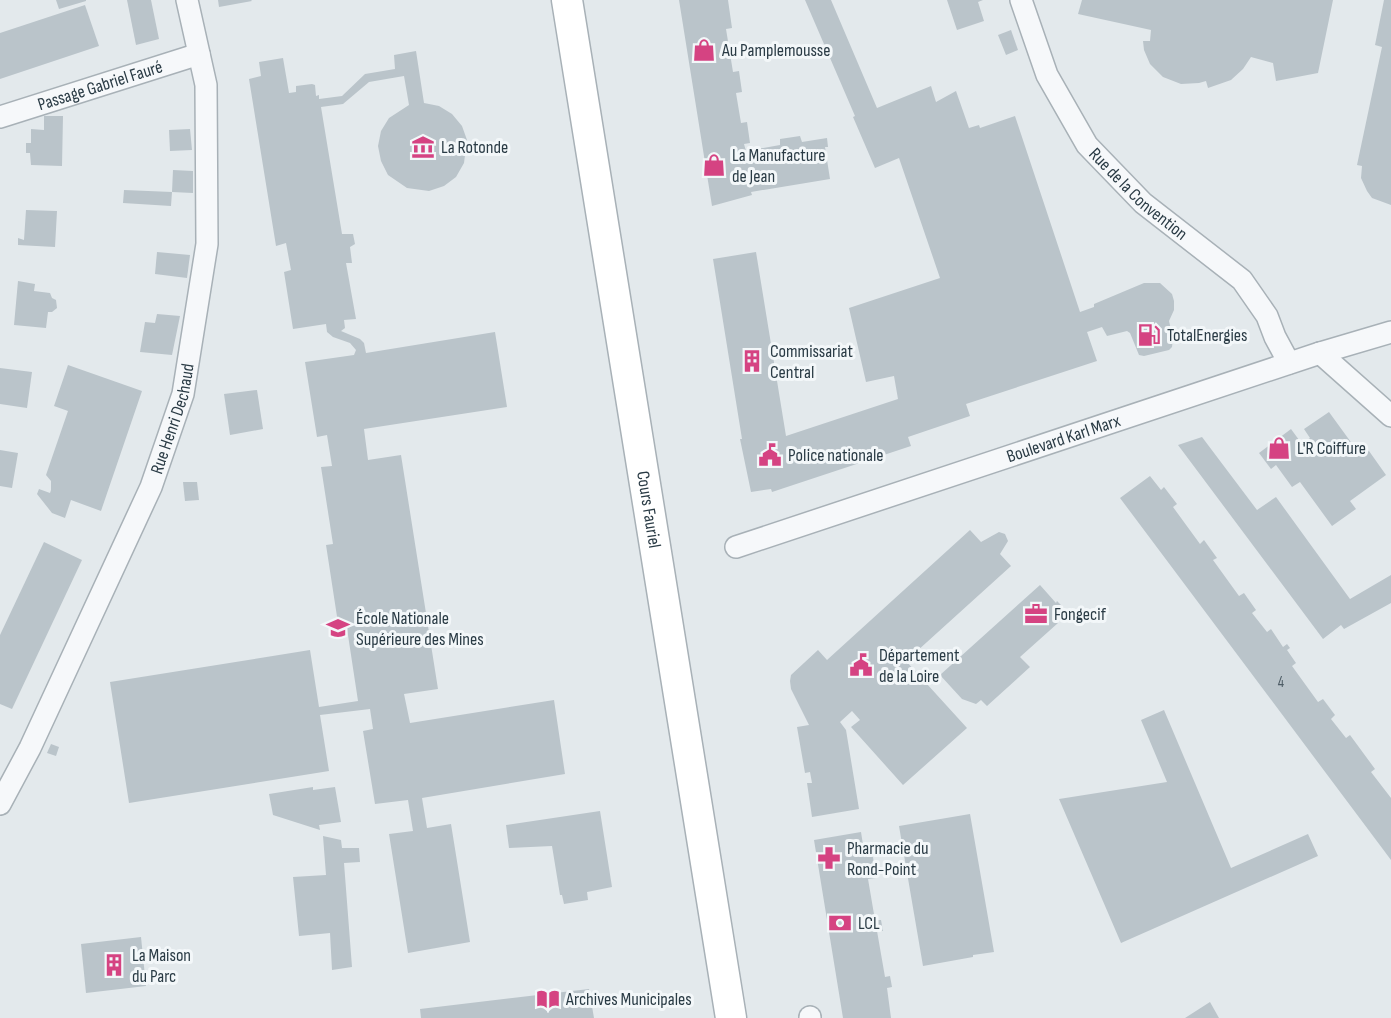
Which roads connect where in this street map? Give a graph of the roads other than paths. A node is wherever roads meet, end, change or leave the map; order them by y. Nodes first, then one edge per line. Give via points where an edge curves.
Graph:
1 (187, 0) edge
2 (567, 0) edge
3 (1021, 0) edge
4 (199, 54) junction
5 (0, 117) edge
6 (1391, 333) edge
7 (1320, 353) junction
8 (1289, 363) junction
9 (1391, 416) edge
10 (736, 547) dead end
11 (0, 804) edge
12 (731, 1018) edge

1 - 4 street, Rue Henri Dechaud
2 - 12 main road, Cours Fauriel
3 - 8 street, Rue de la Convention via 1047,75 1087,145 1143,203 1242,280 1267,316
4 - 5 street, Passage Gabriel Fauré
4 - 11 street, Rue Henri Dechaud via 206,85 207,244 183,394 152,487
6 - 7 street, Boulevard Karl Marx
7 - 8 street, Boulevard Karl Marx
7 - 9 street
8 - 10 street, Boulevard Karl Marx

